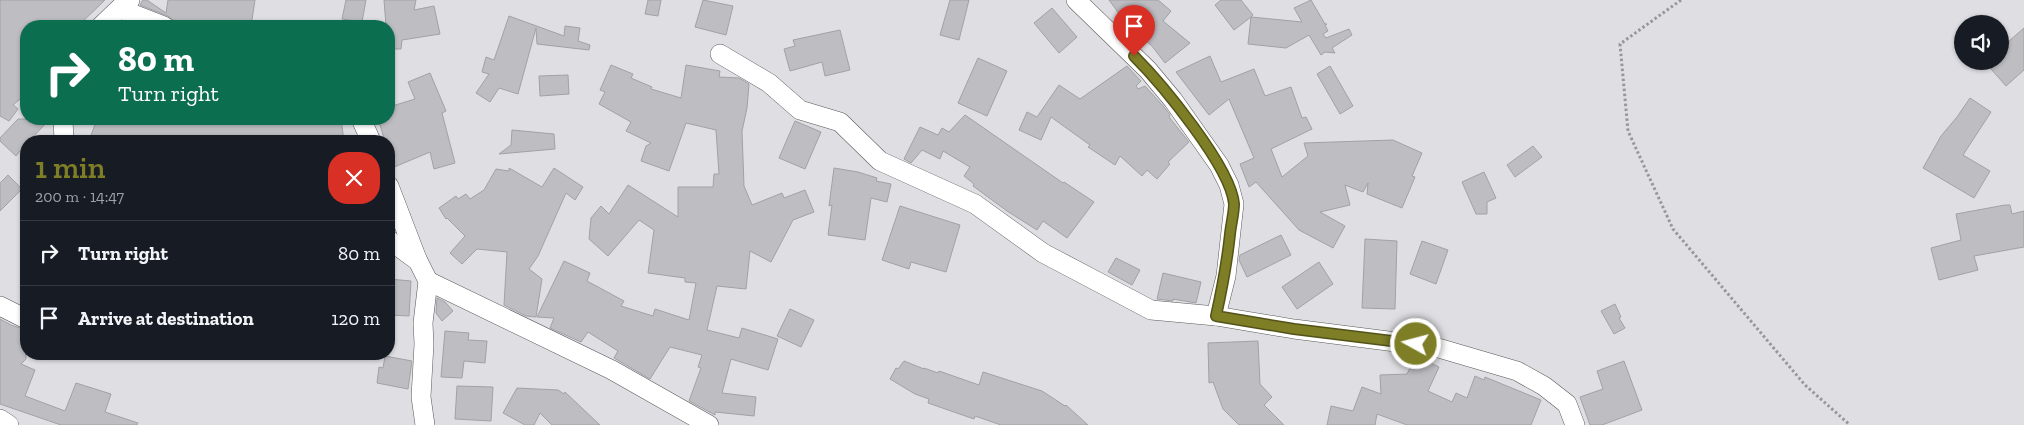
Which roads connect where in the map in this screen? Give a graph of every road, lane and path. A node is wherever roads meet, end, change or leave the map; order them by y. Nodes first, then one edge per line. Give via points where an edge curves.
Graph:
1 (1076, 0) edge
2 (1681, 0) edge
3 (127, 5) edge
4 (107, 20) edge
5 (153, 20) edge
6 (720, 54) dead end
7 (395, 202) edge
8 (395, 244) edge
9 (418, 261) junction
10 (428, 281) junction
11 (0, 306) edge
12 (20, 316) edge
13 (1216, 316) junction
14 (0, 419) edge
15 (8, 425) edge
16 (425, 425) edge
17 (709, 425) edge
18 (1574, 425) edge
19 (1850, 425) edge

1 - 13 street via 1148,70 1173,100 1219,165 1229,185 1234,204 1226,276
2 - 19 path via 1620,44 1628,131 1673,229 1805,385
3 - 4 street via 124,4
3 - 5 street
6 - 13 street via 769,83 800,110 840,122 880,161 975,204 1044,253 1151,310
7 - 9 street
8 - 9 street
9 - 10 street
10 - 16 street via 421,397
10 - 17 street via 612,370
11 - 12 street
13 - 18 street via 1435,347 1517,371 1567,404
14 - 15 street

